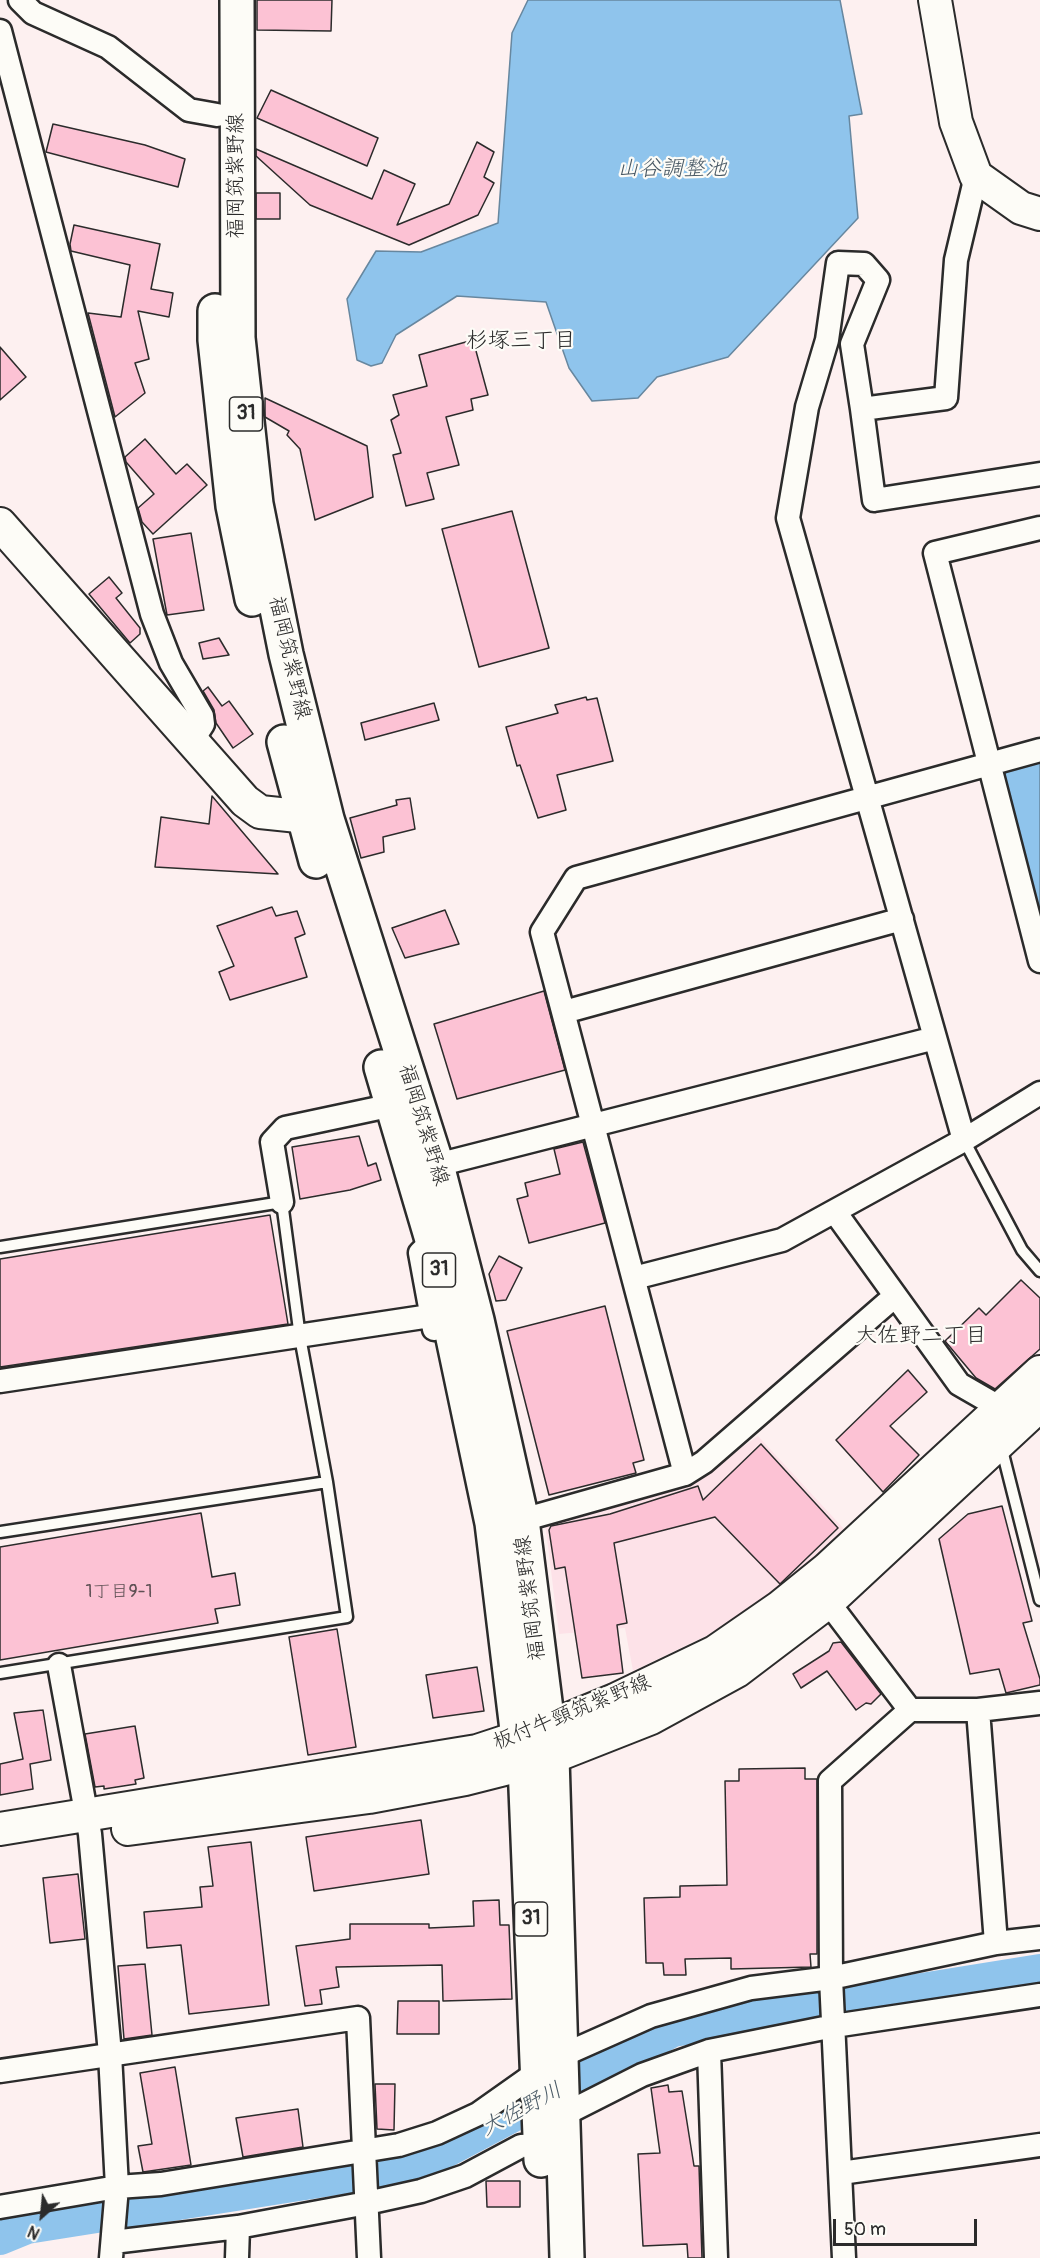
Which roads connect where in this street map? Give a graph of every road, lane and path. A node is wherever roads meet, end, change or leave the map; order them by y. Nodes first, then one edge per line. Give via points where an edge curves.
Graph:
1 (20, 0) edge
2 (217, 0) edge
3 (237, 0) edge
4 (935, 0) edge
5 (0, 31) edge
6 (217, 116) junction
7 (976, 176) junction
8 (1040, 214) edge
9 (862, 409) junction
10 (1040, 474) edge
11 (1040, 528) edge
12 (6, 541) edge
13 (192, 741) junction
14 (1040, 750) edge
15 (989, 764) junction
16 (867, 797) junction
17 (315, 818) junction
18 (902, 919) junction
19 (1040, 961) edge
20 (564, 1011) junction
21 (935, 1038) junction
22 (1040, 1093) edge
23 (393, 1105) junction
24 (594, 1124) junction
25 (964, 1140) junction
26 (437, 1166) junction
27 (282, 1202) junction
28 (835, 1212) junction
29 (433, 1243) junction
30 (0, 1247) edge
31 (1040, 1271) edge
32 (634, 1278) junction
33 (895, 1296) junction
34 (430, 1316) junction
35 (300, 1337) junction
36 (1040, 1372) edge
37 (0, 1381) edge
38 (465, 1396) junction
39 (1027, 1412) edge
40 (1000, 1442) junction
41 (685, 1474) junction
42 (327, 1482) junction
43 (522, 1520) junction
44 (0, 1532) edge
45 (1040, 1600) edge
46 (828, 1602) junction
47 (59, 1665) junction
48 (0, 1673) edge
49 (1040, 1703) edge
50 (910, 1710) junction
51 (978, 1710) junction
52 (535, 1747) junction
53 (88, 1825) junction
54 (0, 1829) edge
55 (0, 1850) edge
56 (1040, 1938) edge
57 (996, 1943) junction
58 (831, 1978) junction
59 (1040, 1995) edge
60 (834, 2026) junction
61 (709, 2051) junction
62 (110, 2054) junction
63 (548, 2064) junction
64 (0, 2071) edge
65 (548, 2129) junction
66 (1040, 2145) edge
67 (363, 2157) junction
68 (841, 2173) junction
69 (116, 2192) junction
70 (366, 2197) junction
71 (0, 2207) edge
72 (238, 2227) junction
73 (113, 2245) edge
74 (237, 2258) edge
75 (369, 2258) edge
76 (544, 2258) edge
77 (567, 2258) edge
78 (716, 2258) edge
79 (844, 2258) edge

1 - 6 street via 33,13 108,47 189,110
2 - 6 main road, 福岡筑紫野線 / 31
3 - 17 main road, 福岡筑紫野線 / 31 via 238,338 255,492
4 - 7 main road via 956,122
5 - 13 street via 152,614 171,663 202,716 203,724
6 - 17 main road, 福岡筑紫野線 / 31 via 215,340 233,506 263,657
7 - 8 main road via 1021,208
7 - 9 street via 956,260 946,398
9 - 10 street via 874,500
9 - 16 street via 852,344 878,280 864,264 838,263 827,340 807,407 788,518
11 - 15 street via 935,553
12 - 13 main road
13 - 17 main road via 252,807 260,812
14 - 15 street
15 - 16 street
15 - 19 street
16 - 18 street
16 - 20 street via 576,878 542,932
17 - 23 main road, 福岡筑紫野線 / 31
17 - 26 main road, 福岡筑紫野線 / 31
18 - 20 street
18 - 21 street
20 - 24 street
21 - 24 street
21 - 25 street
22 - 25 street
23 - 27 street via 285,1128 272,1142
23 - 29 main road, 福岡筑紫野線 / 31
24 - 26 street
24 - 32 street
25 - 28 street
25 - 31 lane via 1023,1250
26 - 43 main road, 福岡筑紫野線 / 31
27 - 30 lane
27 - 35 lane
28 - 32 street via 782,1240
28 - 33 street
29 - 34 street via 420,1253
29 - 38 main road, 福岡筑紫野線 / 31
32 - 41 street
33 - 39 street via 959,1384
33 - 41 street via 705,1462
34 - 35 street
34 - 38 street via 448,1374
35 - 37 street
35 - 42 lane
36 - 39 main road, 板付牛頸筑紫野線
38 - 52 main road, 福岡筑紫野線 / 31
39 - 40 main road, 板付牛頸筑紫野線
39 - 52 main road, 板付牛頸筑紫野線 via 780,1607 715,1652
40 - 45 lane
40 - 46 main road, 板付牛頸筑紫野線
41 - 43 street
42 - 44 lane
42 - 47 lane via 347,1617
43 - 52 main road, 福岡筑紫野線 / 31
46 - 50 street
46 - 52 main road, 板付牛頸筑紫野線 via 737,1671 651,1718
47 - 48 lane
47 - 53 street
49 - 51 street
50 - 51 street
50 - 58 street via 830,1781
51 - 57 street
52 - 53 main road, 板付牛頸筑紫野線 via 477,1751
52 - 63 main road, 福岡筑紫野線 / 31
53 - 54 main road, 板付牛頸筑紫野線
53 - 55 main road, 板付牛頸筑紫野線
53 - 62 street
56 - 57 street
57 - 58 street
58 - 60 street
58 - 63 street via 751,1988 696,2002 651,2016
59 - 60 street
60 - 61 street
60 - 68 street
61 - 65 street via 642,2075
61 - 78 street
62 - 64 street
62 - 67 street via 358,2018
62 - 69 street
63 - 65 main road, 福岡筑紫野線 / 31
63 - 67 street via 478,2114 437,2133
65 - 70 street via 465,2176 421,2191
65 - 76 main road, 福岡筑紫野線 / 31
65 - 77 main road, 福岡筑紫野線 / 31
66 - 68 street
67 - 69 street
67 - 70 street
68 - 79 street
69 - 71 street
69 - 73 street
70 - 72 street
70 - 75 street
72 - 73 street
72 - 74 street

